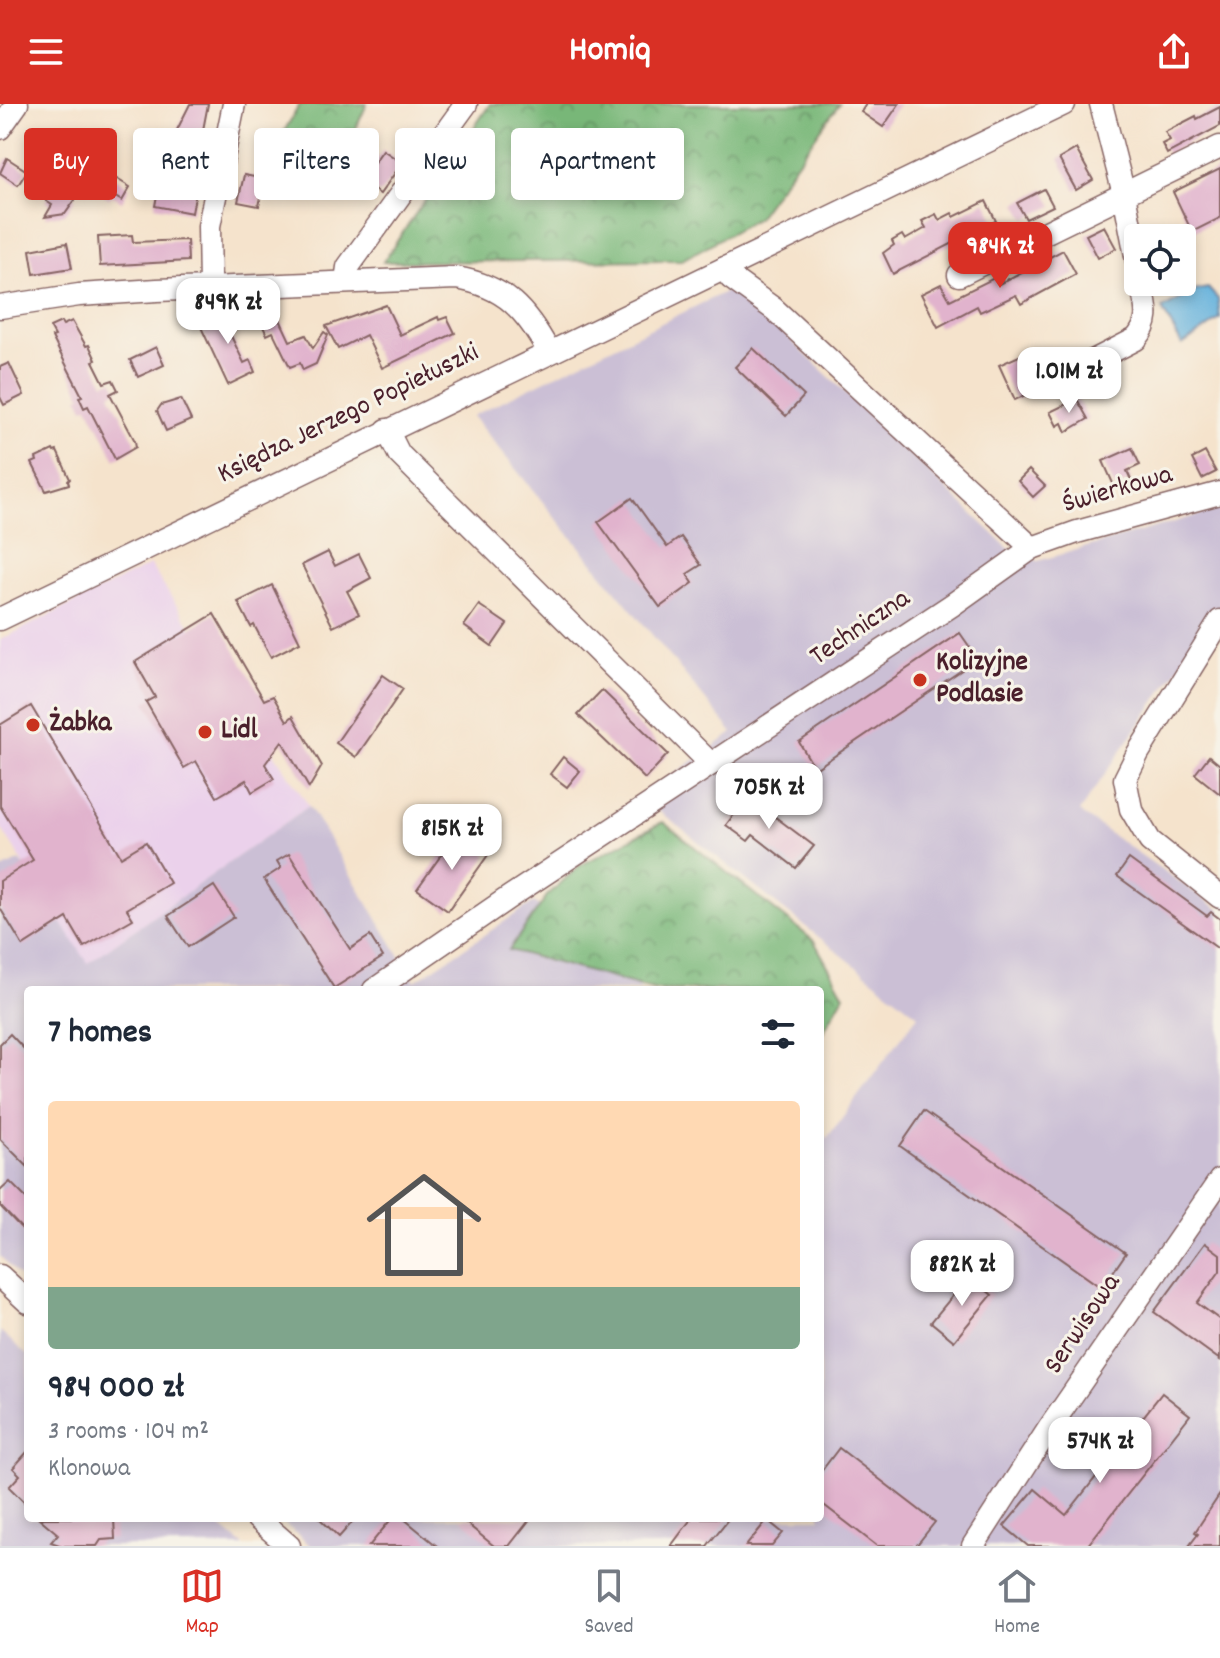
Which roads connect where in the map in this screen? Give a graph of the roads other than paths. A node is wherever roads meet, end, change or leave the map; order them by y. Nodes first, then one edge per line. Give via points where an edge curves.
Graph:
1 (17, 104) edge
2 (234, 104) edge
3 (466, 104) edge
4 (1064, 104) edge
5 (1101, 104) edge
6 (0, 128) edge
7 (1220, 147) edge
8 (1124, 194) junction
9 (1130, 224) edge
10 (725, 268) junction
11 (959, 275) dead end
12 (346, 281) junction
13 (210, 287) junction
14 (1144, 296) edge
15 (0, 307) edge
16 (549, 352) junction
17 (1054, 381) dead end
18 (387, 430) junction
19 (1220, 493) edge
20 (1032, 548) junction
21 (0, 619) edge
22 (1220, 621) edge
23 (711, 764) junction
24 (1220, 897) edge
25 (380, 986) edge
26 (1220, 1180) edge
27 (0, 1276) edge
28 (24, 1297) edge
29 (262, 1522) edge
30 (289, 1546) edge
31 (973, 1546) edge

1 - 6 street
2 - 13 street via 209,226
3 - 12 street via 348,267
4 - 10 street, Księdza Jerzego Popiełuszki
5 - 8 street
7 - 8 street
8 - 9 street
8 - 11 street
10 - 16 street, Księdza Jerzego Popiełuszki
10 - 20 street
12 - 13 street
12 - 16 street via 442,277 477,282 523,311
13 - 15 street via 79,295
14 - 17 street via 1146,328 1136,339
16 - 18 street, Księdza Jerzego Popiełuszki
18 - 21 street, Księdza Jerzego Popiełuszki
18 - 23 street via 399,454
19 - 20 street, Świerkowa
20 - 23 street, Techniczna
22 - 24 street via 1125,779 1131,809 1150,841
23 - 25 street, Techniczna
26 - 31 street, Serwisowa
27 - 28 street
29 - 30 street

